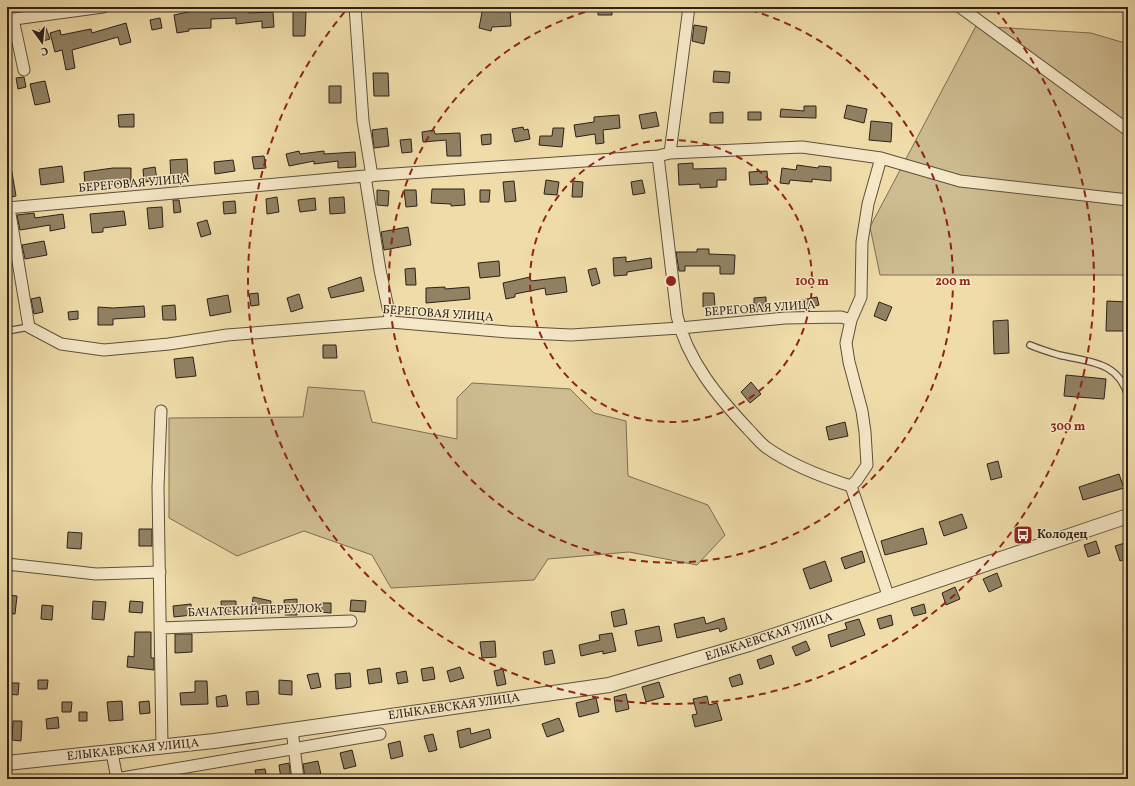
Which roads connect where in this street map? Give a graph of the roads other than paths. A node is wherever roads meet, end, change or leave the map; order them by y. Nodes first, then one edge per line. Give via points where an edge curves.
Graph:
1 (103, 7) edge
2 (355, 7) edge
3 (689, 7) edge
4 (960, 7) edge
5 (10, 19) edge
6 (24, 70) dead end
7 (1128, 130) edge
8 (670, 153) junction
9 (658, 156) junction
10 (881, 158) junction
11 (368, 176) junction
12 (1128, 200) edge
13 (8, 208) edge
14 (851, 320) junction
15 (391, 322) junction
16 (29, 327) junction
17 (680, 328) junction
18 (7, 331) edge
19 (1030, 346) dead end
20 (1128, 396) edge
21 (161, 411) dead end
22 (851, 486) junction
23 (1128, 516) edge
24 (7, 564) edge
25 (160, 572) junction
26 (889, 598) junction
27 (351, 621) dead end
28 (160, 628) junction
29 (292, 730) junction
30 (380, 734) dead end
31 (162, 747) junction
32 (294, 748) junction
33 (112, 752) junction
34 (7, 763) edge
35 (117, 779) edge
36 (298, 779) edge

1 - 5 street
2 - 11 street
3 - 8 street
4 - 7 street
5 - 6 street
8 - 9 street, БЕРЕГОВАЯ УЛИЦА
8 - 10 street, БЕРЕГОВАЯ УЛИЦА via 802,146
9 - 11 street, БЕРЕГОВАЯ УЛИЦА
9 - 17 street
10 - 12 street, БЕРЕГОВАЯ УЛИЦА via 960,181
10 - 14 street via 868,204 862,242 861,297
11 - 13 street, БЕРЕГОВАЯ УЛИЦА
11 - 15 street via 380,270
13 - 16 street
14 - 17 street, БЕРЕГОВАЯ УЛИЦА via 842,317 785,318
14 - 22 street via 846,343 863,418 866,465
15 - 16 street, БЕРЕГОВАЯ УЛИЦА via 227,335 104,350 61,344
15 - 17 street, БЕРЕГОВАЯ УЛИЦА via 571,335
16 - 18 lane
17 - 22 street via 695,362 713,388 766,448 813,474
19 - 20 lane via 1108,368 1116,375
21 - 25 street via 158,486
22 - 26 street
23 - 26 street, ЕЛЫКАЕВСКАЯ УЛИЦА
24 - 25 street via 96,574
25 - 28 street
26 - 29 street, ЕЛЫКАЕВСКАЯ УЛИЦА via 694,661 609,685
27 - 28 street, БАЧАТСКИЙ ПЕРЕУЛОК
28 - 31 street
29 - 31 street, ЕЛЫКАЕВСКАЯ УЛИЦА
29 - 32 street
30 - 32 street
31 - 33 street, ЕЛЫКАЕВСКАЯ УЛИЦА
32 - 35 street
32 - 36 street
33 - 34 street, ЕЛЫКАЕВСКАЯ УЛИЦА
33 - 35 street

